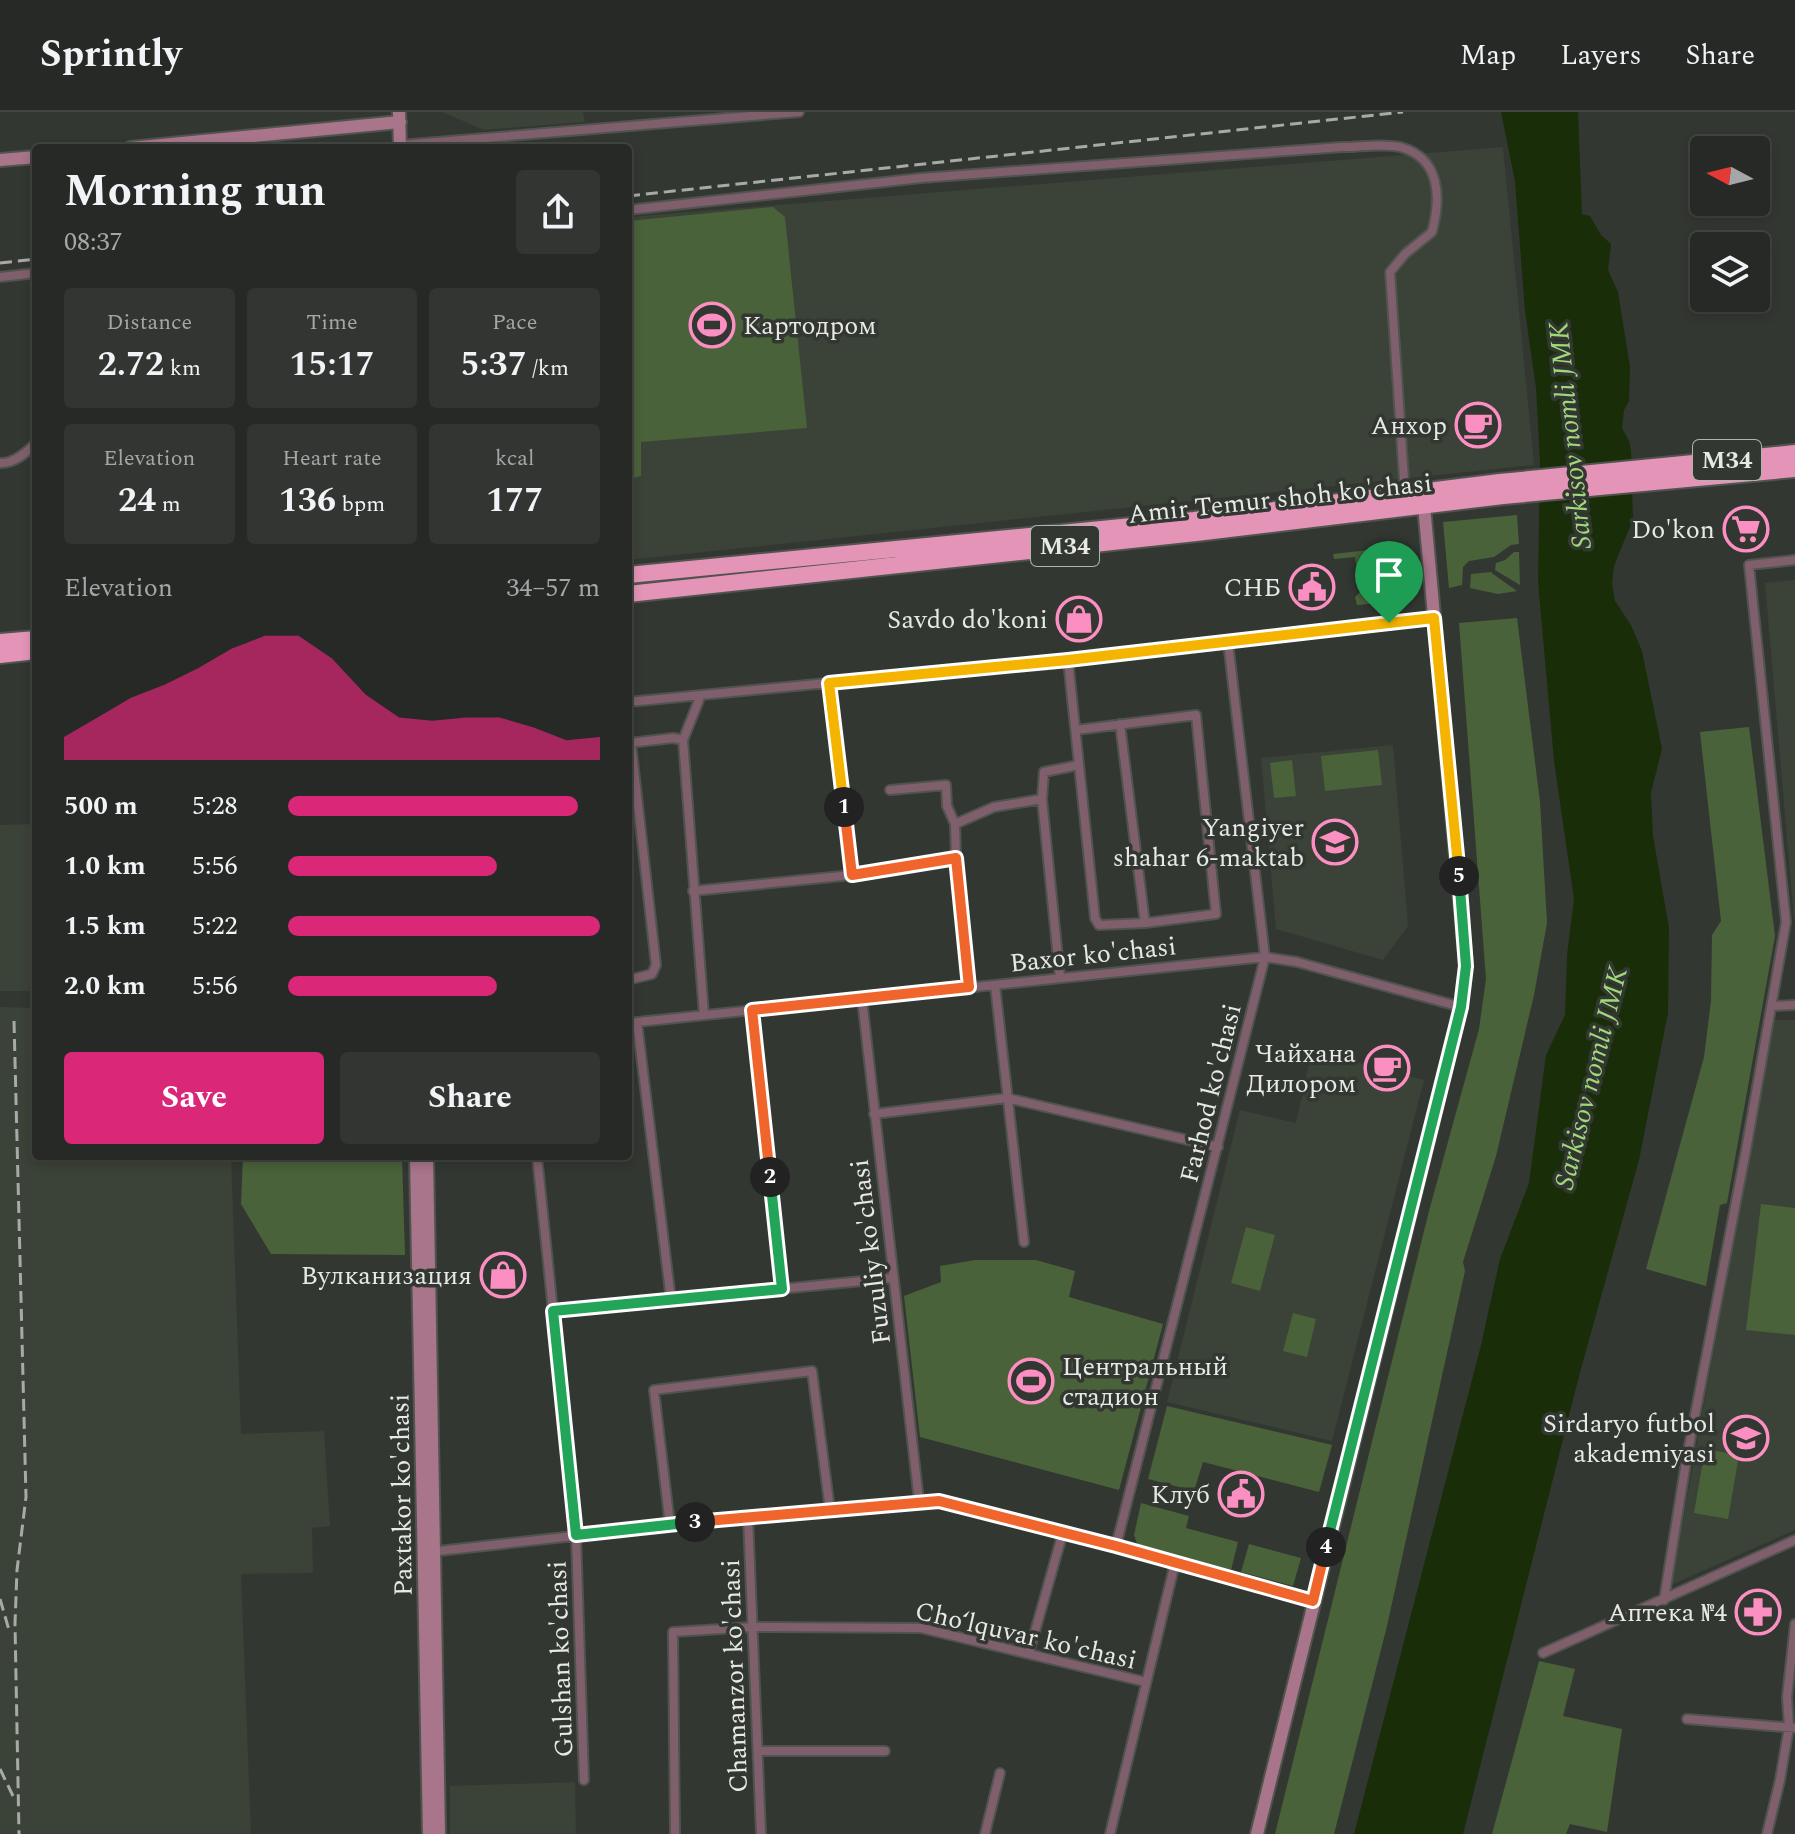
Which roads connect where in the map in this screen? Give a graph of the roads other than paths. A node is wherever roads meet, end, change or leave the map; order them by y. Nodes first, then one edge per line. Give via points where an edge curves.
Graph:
1 (799, 112) edge
2 (399, 117) edge
3 (165, 144) edge
4 (400, 144) edge
5 (423, 144) edge
6 (32, 157) edge
7 (0, 160) edge
8 (632, 210) edge
9 (32, 273) edge
10 (0, 277) edge
11 (32, 447) edge
12 (1795, 453) edge
13 (0, 463) edge
14 (1795, 469) edge
15 (1659, 474) junction
16 (1502, 489) junction
17 (1405, 495) junction
18 (1424, 506) junction
19 (1795, 560) edge
20 (730, 564) junction
21 (632, 575) edge
22 (733, 583) junction
23 (632, 594) edge
24 (1434, 618) junction
25 (32, 639) edge
26 (0, 642) edge
27 (1228, 642) junction
28 (32, 651) edge
29 (0, 655) edge
30 (1068, 660) junction
31 (829, 683) junction
32 (701, 695) junction
33 (632, 702) edge
34 (1120, 724) junction
35 (1076, 730) junction
36 (683, 740) junction
37 (632, 743) edge
38 (1079, 765) junction
39 (890, 790) dead end
40 (1042, 799) junction
41 (633, 804) edge
42 (955, 824) junction
43 (956, 858) junction
44 (852, 875) junction
45 (693, 891) junction
46 (1145, 923) junction
47 (1265, 957) junction
48 (1060, 978) junction
49 (632, 979) edge
50 (995, 985) junction
51 (969, 987) junction
52 (862, 999) junction
53 (1795, 1005) edge
54 (1773, 1006) junction
55 (1461, 1007) junction
56 (752, 1010) junction
57 (704, 1015) junction
58 (632, 1023) edge
59 (1007, 1098) junction
60 (874, 1114) junction
61 (1218, 1147) junction
62 (416, 1160) edge
63 (427, 1160) edge
64 (537, 1160) edge
65 (1024, 1242) dead end
66 (893, 1278) junction
67 (782, 1289) junction
68 (671, 1300) junction
69 (553, 1311) junction
70 (919, 1501) junction
71 (830, 1510) junction
72 (748, 1517) junction
73 (670, 1525) junction
74 (1063, 1532) junction
75 (576, 1535) junction
76 (1795, 1540) edge
77 (1116, 1546) junction
78 (429, 1552) junction
79 (1175, 1563) junction
80 (1664, 1600) junction
81 (1313, 1601) junction
82 (1795, 1624) edge
83 (753, 1627) junction
84 (1029, 1653) junction
85 (1543, 1653) dead end
86 (1146, 1682) junction
87 (1687, 1719) dead end
88 (1792, 1728) edge
89 (758, 1751) junction
90 (885, 1751) dead end
91 (1000, 1773) dead end
92 (584, 1780) dead end
93 (429, 1834) edge
94 (439, 1834) edge
95 (675, 1834) edge
96 (761, 1834) edge
97 (985, 1834) edge
98 (1110, 1834) edge
99 (1257, 1834) edge
100 (1767, 1834) edge

1 - 5 street
2 - 3 main road
2 - 4 main road
6 - 7 main road
8 - 17 street via 921,178 1399,147 1426,162 1436,179 1437,197 1432,232 1390,272
9 - 10 street
11 - 13 street
12 - 15 highway, Amir Temur shoh ko'chasi / M34
14 - 15 highway, Amir Temur shoh ko'chasi / M34
15 - 16 highway, Amir Temur shoh ko'chasi / M34
16 - 17 highway, Amir Temur shoh ko'chasi / M34
16 - 18 highway, Amir Temur shoh ko'chasi / M34
17 - 20 highway, Amir Temur shoh ko'chasi / M34
18 - 22 highway, Amir Temur shoh ko'chasi / M34
18 - 24 main road
19 - 54 street via 1749,565 1786,922
20 - 21 highway, Amir Temur shoh ko'chasi / M34
20 - 22 highway
22 - 23 highway, Amir Temur shoh ko'chasi / M34
24 - 27 street
24 - 55 main road via 1466,966
25 - 26 highway
27 - 30 street
27 - 47 street, Farhod ko'chasi
28 - 29 highway
30 - 31 street
30 - 35 street
31 - 32 street
31 - 44 street
32 - 33 street
32 - 36 street
34 - 35 street
34 - 46 street
34 - 46 street via 1196,715 1216,914
35 - 38 street
36 - 37 street
36 - 45 street
38 - 40 street via 1044,772
38 - 46 street via 1095,918 1099,925
39 - 42 street via 946,785
40 - 42 street via 994,807
40 - 48 street
41 - 49 street via 656,965 652,974
42 - 43 street
43 - 44 street
43 - 51 street
44 - 45 street
45 - 57 street
47 - 48 street, Baxor ko'chasi
47 - 55 street, Baxor ko'chasi
47 - 61 street, Farhod ko'chasi
48 - 50 street, Baxor ko'chasi
50 - 51 street, Baxor ko'chasi
50 - 59 street
51 - 52 street, Baxor ko'chasi
52 - 56 street, Baxor ko'chasi
52 - 60 street, Fuzuliy ko'chasi
53 - 54 street
54 - 80 street
55 - 81 main road
56 - 57 street, Baxor ko'chasi
56 - 67 street
57 - 58 street, Baxor ko'chasi
58 - 68 street
59 - 60 street
59 - 61 street
59 - 65 street
60 - 66 street, Fuzuliy ko'chasi
61 - 77 street, Farhod ko'chasi
62 - 78 main road, Paxtakor ko'chasi
63 - 78 main road, Paxtakor ko'chasi
64 - 69 street, Gulshan ko'chasi
66 - 67 street
66 - 70 street, Fuzuliy ko'chasi
67 - 68 street
68 - 69 street
69 - 75 street, Gulshan ko'chasi
70 - 71 street
70 - 74 street via 939,1501
71 - 72 street
71 - 73 street via 812,1371 654,1390
72 - 73 street
72 - 83 street, Chamanzor ko'chasi
73 - 75 street
74 - 77 street
74 - 84 street
75 - 78 street
75 - 92 street, Gulshan ko'chasi
76 - 80 street
77 - 79 street
78 - 93 main road, Paxtakor ko'chasi
78 - 94 main road, Paxtakor ko'chasi
79 - 81 street
79 - 86 street
80 - 85 street
81 - 99 main road
82 - 88 street via 1787,1697
83 - 84 street, Cho‘lquvar ko'chasi via 921,1628
83 - 89 street, Chamanzor ko'chasi
83 - 95 street, Cho‘lquvar ko'chasi via 673,1632
84 - 86 street, Cho‘lquvar ko'chasi
86 - 98 street
87 - 88 street
88 - 100 street
89 - 90 street
89 - 96 street, Chamanzor ko'chasi
91 - 97 street

